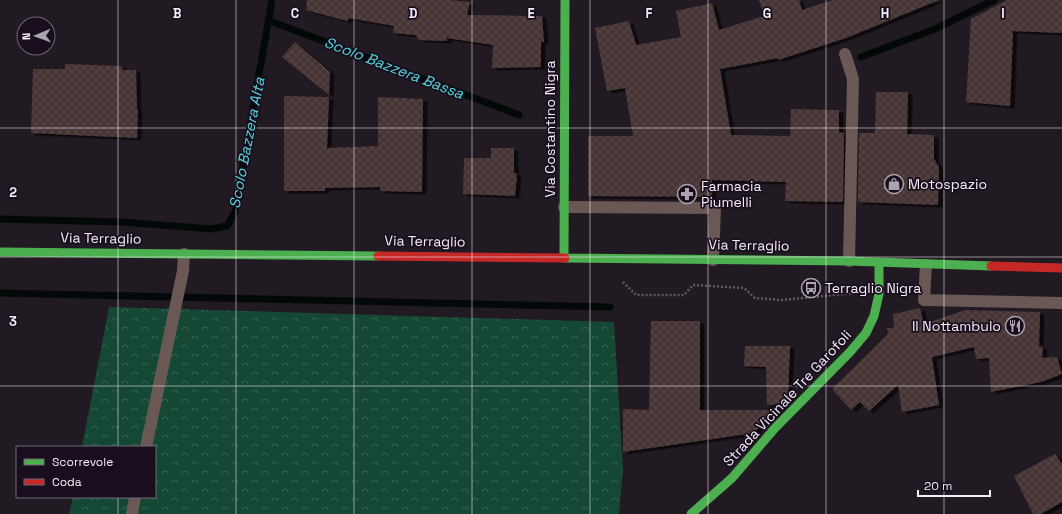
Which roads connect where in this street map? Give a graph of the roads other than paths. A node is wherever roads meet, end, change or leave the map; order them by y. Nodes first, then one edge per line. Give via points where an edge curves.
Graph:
1 (565, 0) edge
2 (845, 54) dead end
3 (564, 207) junction
4 (0, 252) edge
5 (184, 254) junction
6 (564, 257) junction
7 (713, 260) junction
8 (849, 261) junction
9 (879, 262) junction
10 (926, 265) junction
11 (1062, 268) edge
12 (1062, 304) edge
13 (146, 446) edge
14 (135, 498) edge
15 (132, 514) edge
16 (691, 514) edge

1 - 3 main road, Via Costantino Nigra
2 - 8 lane via 853,79
3 - 6 main road, Via Costantino Nigra
3 - 7 lane via 715,208
4 - 5 main road, Via Terraglio
5 - 6 main road, Via Terraglio
5 - 13 lane via 182,280
6 - 7 main road, Via Terraglio
7 - 8 main road, Via Terraglio
8 - 9 main road, Via Terraglio
9 - 10 main road, Via Terraglio
9 - 16 main road, Strada Vicinale Tre Garofoli via 879,294 874,316 866,333 775,428 732,478
10 - 11 main road, Via Terraglio
10 - 12 lane via 924,300
14 - 15 lane

